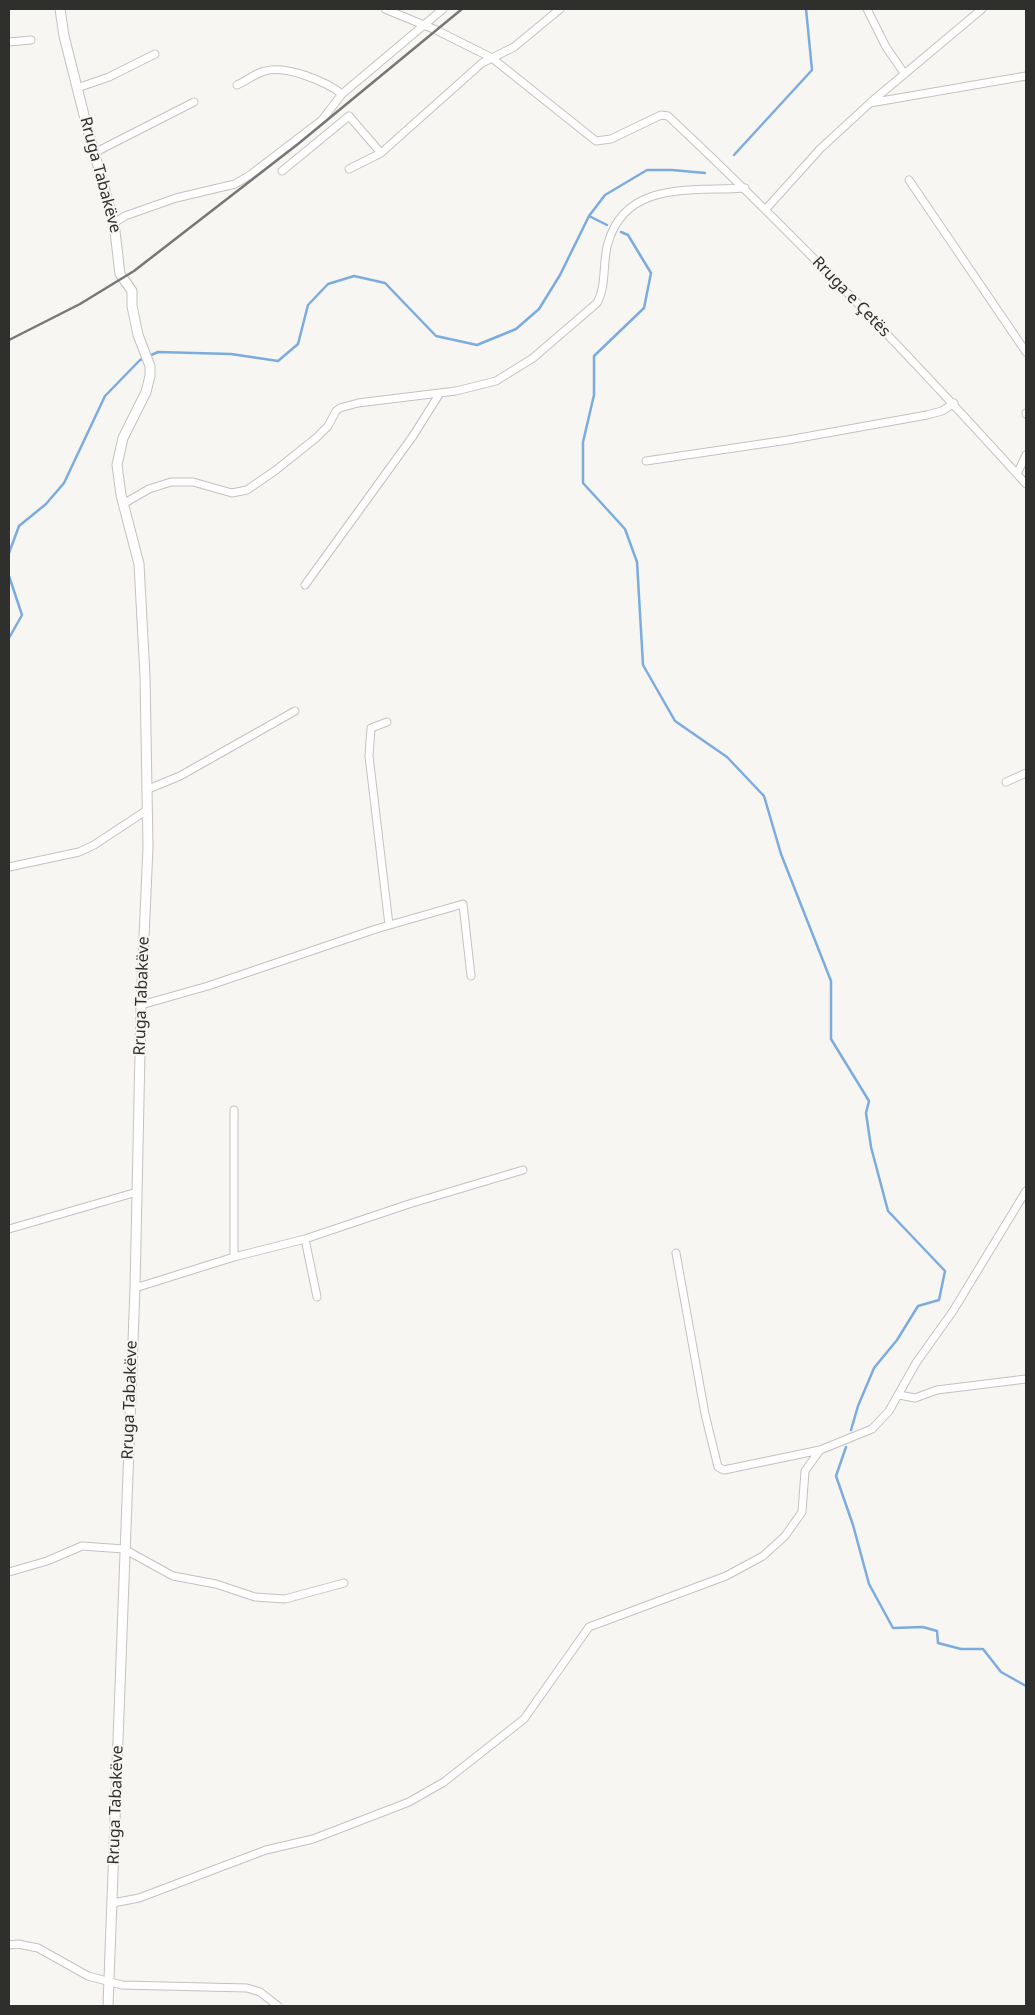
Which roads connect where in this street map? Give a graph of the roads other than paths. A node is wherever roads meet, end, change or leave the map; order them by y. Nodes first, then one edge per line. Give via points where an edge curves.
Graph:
1 (60, 9) edge
2 (385, 9) edge
3 (443, 9) edge
4 (560, 9) edge
5 (867, 9) edge
6 (982, 9) edge
7 (424, 24) junction
8 (31, 40) dead end
9 (9, 42) edge
10 (155, 54) dead end
11 (492, 58) junction
12 (904, 74) junction
13 (1026, 76) edge
14 (237, 85) dead end
15 (78, 88) junction
16 (342, 94) junction
17 (194, 102) dead end
18 (870, 103) junction
19 (94, 153) junction
20 (380, 153) junction
21 (349, 169) dead end
22 (282, 171) dead end
23 (909, 180) dead end
24 (745, 188) junction
25 (766, 209) junction
26 (114, 223) junction
27 (1026, 352) edge
28 (440, 393) junction
29 (954, 403) junction
30 (1026, 454) edge
31 (646, 461) dead end
32 (1017, 474) junction
33 (1026, 484) edge
34 (123, 504) junction
35 (305, 584) dead end
36 (295, 711) dead end
37 (387, 722) dead end
38 (1026, 773) edge
39 (1006, 782) dead end
40 (146, 790) junction
41 (146, 810) junction
42 (9, 867) edge
43 (389, 925) junction
44 (471, 976) dead end
45 (141, 1005) junction
46 (234, 1110) dead end
47 (523, 1170) dead end
48 (137, 1192) junction
49 (1026, 1192) edge
50 (9, 1229) edge
51 (305, 1239) junction
52 (676, 1253) dead end
53 (234, 1257) junction
54 (135, 1288) junction
55 (318, 1297) dead end
56 (1026, 1379) edge
57 (899, 1395) junction
58 (820, 1450) junction
59 (124, 1549) junction
60 (9, 1572) edge
61 (344, 1583) dead end
62 (112, 1903) junction
63 (9, 1945) edge
64 (109, 1982) junction
65 (108, 2006) edge
66 (278, 2006) edge

1 - 15 street, Rruga Tabakëve
2 - 7 street
3 - 7 street
4 - 11 street via 514,47
5 - 12 street
6 - 12 street
7 - 11 street
7 - 16 street
8 - 9 street
10 - 15 street via 110,77
11 - 20 street via 482,63
11 - 24 street, Rruga e Çetës via 596,141 611,139 660,115 668,116
12 - 18 street
13 - 18 street
14 - 16 street via 266,70 312,77
15 - 19 street, Rruga Tabakëve
16 - 26 street via 322,120 242,180 208,192 176,198
17 - 19 street
18 - 25 street via 820,149
19 - 26 street, Rruga Tabakëve
20 - 21 street
20 - 22 street via 349,116
23 - 27 street
24 - 25 street, Rruga e Çetës
24 - 28 street via 677,190 652,196 635,205 620,219 610,236 602,292 592,309 533,358 496,381
25 - 29 street, Rruga e Çetës
26 - 34 street, Rruga Tabakëve via 117,263 120,274 132,291 135,321 149,363 149,384 118,452 118,479
28 - 34 street via 340,408 316,438 247,490 232,493 192,482 171,482 149,489
28 - 35 street via 413,436
29 - 31 street via 927,415
29 - 32 street, Rruga e Çetës
30 - 32 street
32 - 33 street, Rruga e Çetës
34 - 40 street, Rruga Tabakëve via 139,564 145,676
36 - 40 street via 180,776
37 - 43 street via 371,728 369,756
38 - 39 street
40 - 41 street, Rruga Tabakëve
41 - 42 street via 79,852
41 - 45 street, Rruga Tabakëve via 148,847
43 - 44 street via 463,904
43 - 45 street
45 - 48 street, Rruga Tabakëve
46 - 53 street
47 - 51 street
48 - 50 street
48 - 54 street, Rruga Tabakëve
49 - 57 street via 953,1311 916,1363
51 - 53 street
51 - 55 street
52 - 58 street via 705,1414 718,1467 724,1470
53 - 54 street
54 - 59 street, Rruga Tabakëve
56 - 57 street via 936,1390 915,1398
57 - 58 street via 872,1429
58 - 62 street via 805,1471 802,1512 785,1536 763,1556 726,1576 589,1627 524,1719 444,1782 409,1802 313,1839 266,1850 139,1898
59 - 60 street via 82,1546 48,1561
59 - 61 street via 172,1576 216,1584 254,1597 285,1599
59 - 62 street, Rruga Tabakëve
62 - 64 street, Rruga Tabakëve
63 - 64 street via 38,1948 88,1976
64 - 65 street, Rruga Tabakëve
64 - 66 street via 247,1988 260,1992

